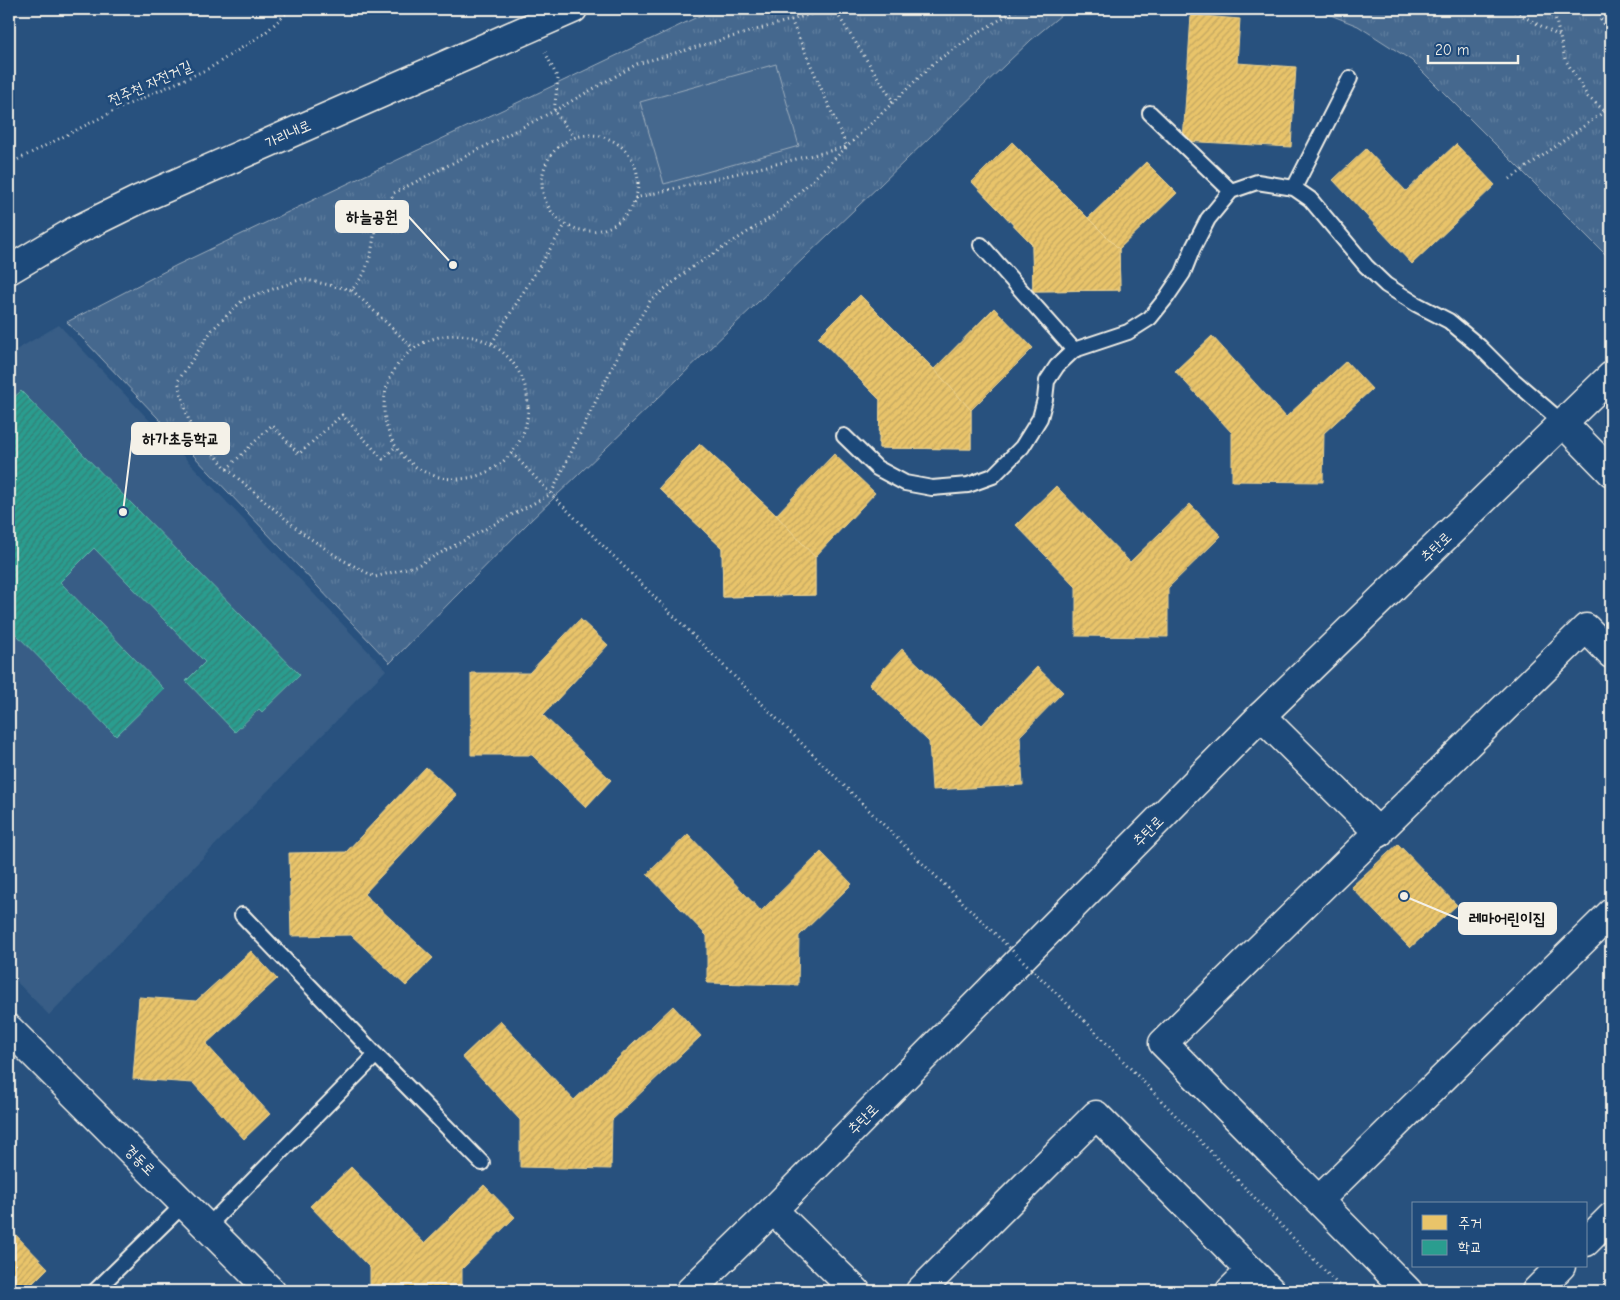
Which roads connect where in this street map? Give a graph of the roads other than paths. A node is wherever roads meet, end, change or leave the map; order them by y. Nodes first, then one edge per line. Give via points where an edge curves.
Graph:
1 (573, 9) edge
2 (1350, 78) dead end
3 (1150, 112) dead end
4 (1294, 188) junction
5 (1231, 191) junction
6 (981, 245) dead end
7 (9, 270) edge
8 (1074, 350) junction
9 (1611, 376) edge
10 (1563, 424) junction
11 (844, 436) dead end
12 (1611, 472) edge
13 (1611, 654) edge
14 (1261, 716) junction
15 (1379, 833) junction
16 (1611, 913) edge
17 (242, 915) dead end
18 (9, 1030) edge
19 (376, 1056) junction
20 (482, 1163) dead end
21 (1319, 1200) junction
22 (184, 1204) junction
23 (773, 1210) junction
24 (1611, 1217) edge
25 (207, 1227) junction
26 (1588, 1240) edge
27 (1559, 1268) edge
28 (1250, 1271) junction
29 (95, 1291) edge
30 (271, 1291) edge
31 (690, 1291) edge
32 (856, 1291) edge
33 (920, 1291) edge
34 (1230, 1291) edge
35 (1271, 1291) edge
36 (1408, 1291) edge
37 (1536, 1291) edge

1 - 7 street, 가리내로 via 138,200 73,232
2 - 4 lane
3 - 5 lane
4 - 5 lane via 1257,182
4 - 10 lane via 1310,199 1386,285 1449,322
5 - 8 lane via 1208,219 1183,274 1150,318 1128,332
6 - 8 lane
8 - 11 lane via 1047,381 1040,418 1022,448 993,476 968,485 932,488 905,483 877,468
9 - 10 street, 추탄로
10 - 12 street
10 - 14 street, 추탄로
13 - 15 street via 1586,628
14 - 15 street
14 - 23 street, 추탄로
15 - 21 street via 1163,1044
16 - 21 street
17 - 19 lane
18 - 22 street, 경동로
19 - 20 lane
19 - 25 lane
21 - 36 street
22 - 25 street, 경동로
22 - 29 lane
23 - 31 street, 추탄로
23 - 32 street
24 - 26 street
25 - 30 street, 경동로
27 - 37 street
28 - 33 street via 1096,1115
28 - 34 street
28 - 35 street

